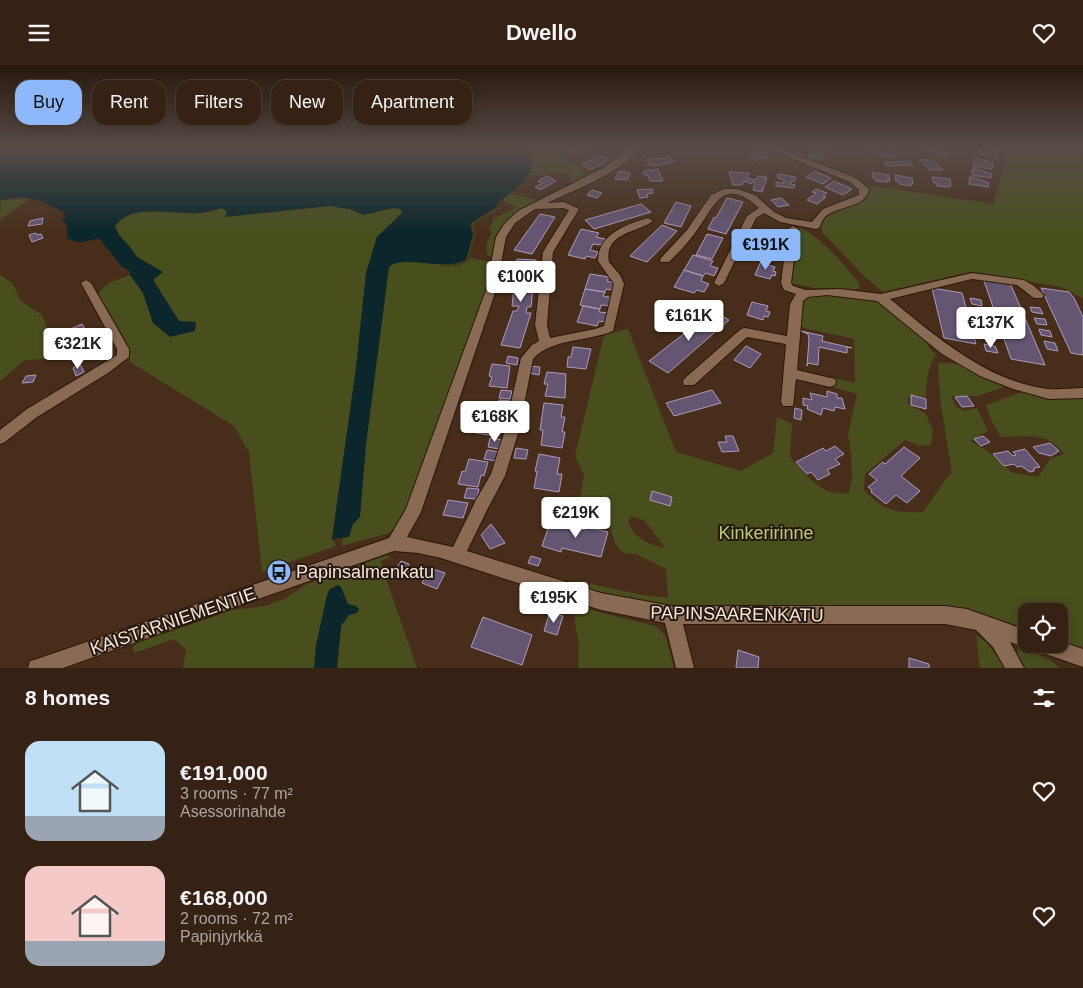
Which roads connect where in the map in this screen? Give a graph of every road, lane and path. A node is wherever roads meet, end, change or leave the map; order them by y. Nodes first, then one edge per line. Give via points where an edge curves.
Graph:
1 (592, 176) edge
2 (843, 176) edge
3 (535, 206) junction
4 (765, 209) junction
5 (648, 221) dead end
6 (793, 229) dead end
7 (665, 260) dead end
8 (86, 283) dead end
9 (719, 283) dead end
10 (805, 293) junction
11 (1038, 295) dead end
12 (876, 296) junction
13 (792, 341) junction
14 (545, 343) junction
15 (791, 373) junction
16 (689, 382) dead end
17 (830, 382) dead end
18 (1083, 393) edge
19 (788, 402) dead end
20 (0, 438) edge
21 (394, 545) junction
22 (457, 556) junction
23 (672, 615) junction
24 (976, 621) junction
25 (1018, 636) edge
26 (1061, 653) edge
27 (1077, 660) edge
28 (37, 668) edge
29 (685, 668) edge
30 (1015, 668) edge

1 - 3 street
2 - 4 street via 864,189 862,198 823,214 816,221 816,226 783,220
3 - 14 street via 564,205 574,209 548,252 541,325
3 - 21 street via 515,217 500,239 495,279 488,300 413,512
4 - 7 street via 749,195 719,194
4 - 9 street via 752,216
5 - 14 street via 622,231 606,247 604,263 618,277 619,284 609,328
6 - 10 street via 786,283 788,288
8 - 20 street via 123,349 123,357 32,413
10 - 12 street
10 - 13 street via 797,301
11 - 12 street via 1020,282 972,275
12 - 18 street via 946,351 984,373 1049,393
13 - 15 street
13 - 16 street via 745,332
14 - 22 street via 526,358 512,430 498,476
15 - 17 street
15 - 19 street
21 - 22 street, PAPINSAARENKATU via 408,544
21 - 28 street, KAISTARNIEMENTIE
22 - 23 street, PAPINSAARENKATU via 620,607
23 - 24 street, PAPINSAARENKATU via 945,615
23 - 29 street
24 - 25 street, PAPINSAARENKATU
24 - 30 street via 999,641
26 - 27 street

